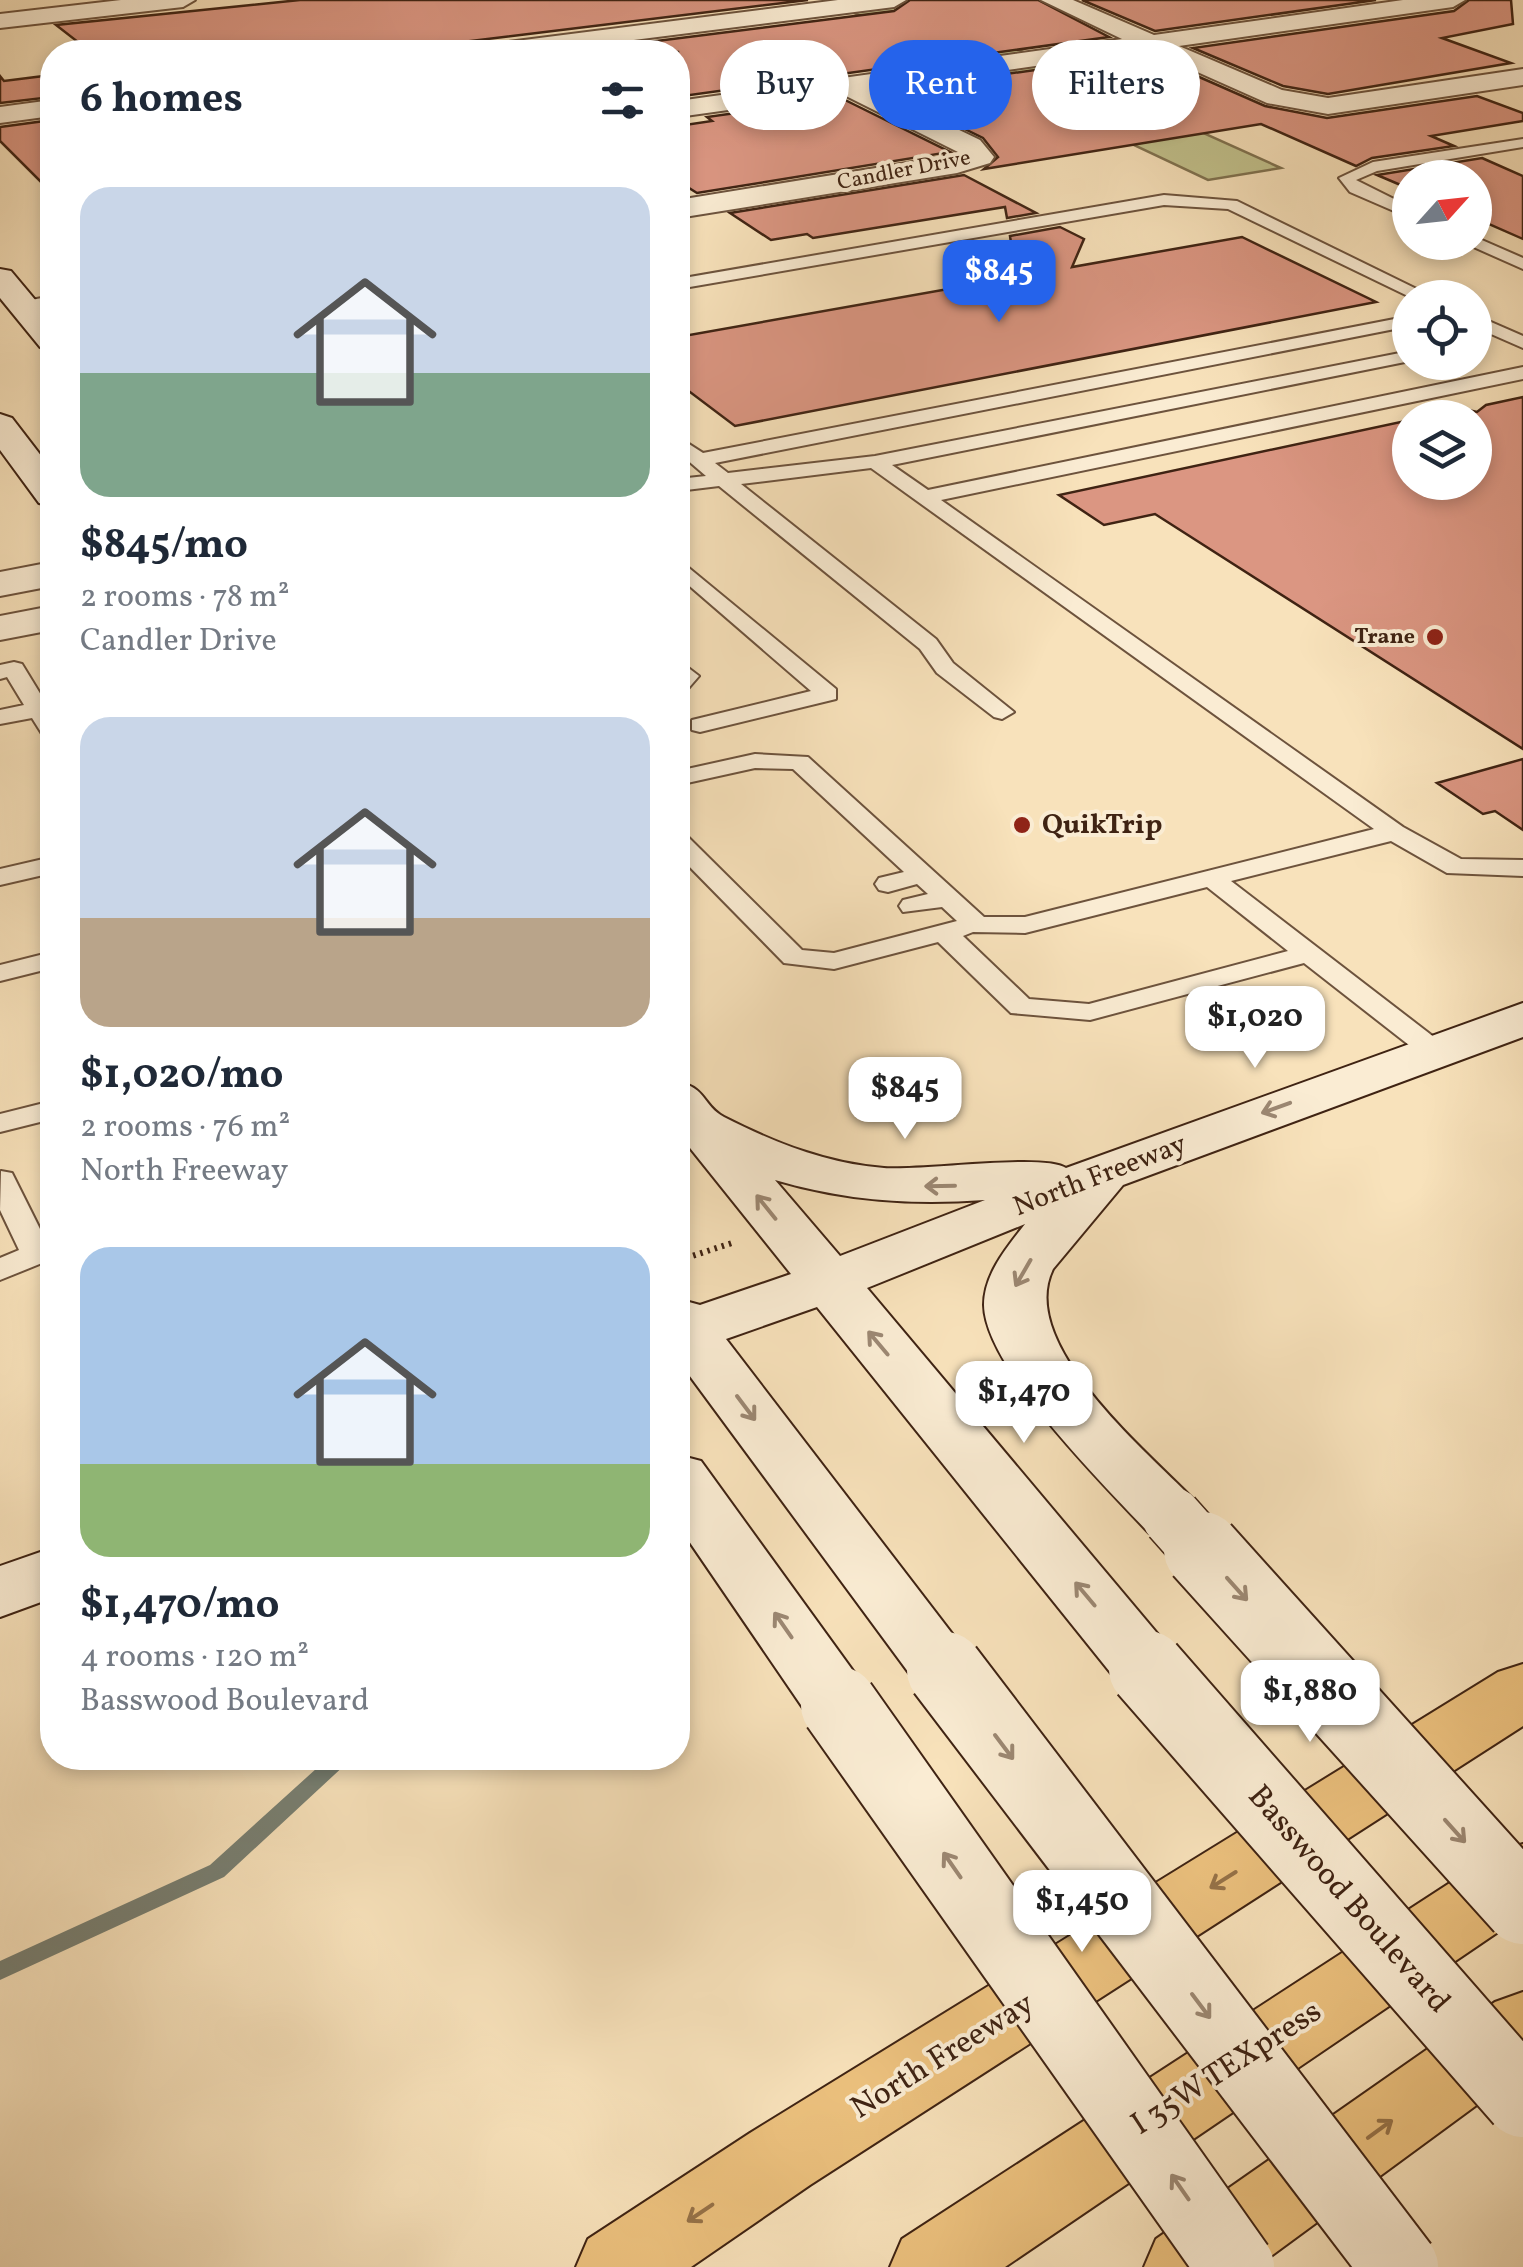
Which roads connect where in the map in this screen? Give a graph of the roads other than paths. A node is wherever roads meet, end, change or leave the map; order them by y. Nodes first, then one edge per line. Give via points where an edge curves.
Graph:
1 (183, 0) edge
2 (894, 0) edge
3 (1052, 0) edge
4 (1453, 0) edge
5 (0, 21) edge
6 (579, 40) edge
7 (1143, 40) edge
8 (1171, 40) edge
9 (1032, 60) edge
10 (1200, 63) edge
11 (1523, 77) edge
12 (849, 86) edge
13 (849, 87) edge
14 (720, 104) edge
15 (690, 108) edge
16 (40, 110) edge
17 (0, 115) edge
18 (1523, 142) edge
19 (1415, 160) edge
20 (1392, 164) edge
21 (1392, 205) edge
22 (690, 207) edge
23 (1492, 250) edge
24 (1523, 264) edge
25 (0, 278) edge
26 (1392, 281) edge
27 (690, 282) edge
28 (40, 308) edge
29 (1392, 325) edge
30 (1492, 327) edge
31 (1518, 338) edge
32 (1492, 341) edge
33 (1392, 360) edge
34 (1523, 373) edge
35 (0, 426) edge
36 (690, 453) edge
37 (698, 460) junction
38 (874, 462) junction
39 (40, 479) edge
40 (722, 480) junction
41 (690, 484) edge
42 (924, 496) junction
43 (690, 575) edge
44 (40, 576) edge
45 (0, 584) edge
46 (40, 620) edge
47 (0, 628) edge
48 (0, 672) edge
49 (36, 710) junction
50 (1002, 712) dead end
51 (40, 716) edge
52 (0, 717) edge
53 (700, 725) dead end
54 (690, 775) edge
55 (775, 778) dead end
56 (818, 779) junction
57 (794, 796) dead end
58 (860, 818) junction
59 (827, 826) dead end
60 (1394, 832) junction
61 (693, 839) edge
62 (890, 846) junction
63 (857, 855) dead end
64 (40, 868) edge
65 (1523, 868) edge
66 (922, 875) junction
67 (0, 877) edge
68 (1214, 880) junction
69 (888, 884) dead end
70 (946, 898) junction
71 (912, 906) dead end
72 (976, 925) junction
73 (944, 933) junction
74 (1307, 954) junction
75 (40, 963) edge
76 (0, 973) edge
77 (1523, 1019) edge
78 (1434, 1050) junction
79 (690, 1112) edge
80 (690, 1113) edge
81 (40, 1118) edge
82 (0, 1122) edge
83 (1107, 1172) junction
84 (1, 1180) edge
85 (40, 1242) edge
86 (40, 1252) edge
87 (0, 1270) edge
88 (828, 1282) junction
89 (690, 1325) edge
90 (690, 1340) edge
91 (690, 1494) edge
92 (40, 1577) edge
93 (0, 1592) edge
94 (1523, 1691) edge
95 (1523, 1875) edge
96 (1523, 1906) edge
97 (1523, 2026) edge
98 (1523, 2099) edge
99 (619, 2267) edge
100 (933, 2267) edge
101 (1187, 2267) edge
102 (1236, 2267) edge
103 (1400, 2267) edge

1 - 5 street
2 - 6 street
3 - 7 street
4 - 8 street
9 - 12 street
10 - 11 street via 1306,105 1328,106
13 - 22 street, Candler Drive via 970,146 980,158
14 - 15 street
16 - 17 street
18 - 19 lane
20 - 21 lane via 1347,178
23 - 24 lane
25 - 28 street
26 - 27 lane via 1231,204 1164,200
29 - 37 lane
30 - 31 lane
31 - 32 lane
33 - 38 lane
34 - 42 lane
35 - 39 street
36 - 37 lane
37 - 40 lane
38 - 40 lane
38 - 42 lane
40 - 41 lane
40 - 50 lane via 928,644 945,668
42 - 60 lane
43 - 53 lane via 828,694
44 - 45 street
46 - 47 street
48 - 49 lane via 14,670
49 - 51 lane
49 - 52 lane
54 - 56 lane via 755,760 799,762
55 - 56 lane
56 - 57 lane
56 - 58 lane
58 - 59 lane
58 - 62 lane
60 - 65 lane via 1456,867
60 - 68 lane
61 - 73 lane via 791,938 794,957 834,961
62 - 63 lane
62 - 66 lane
64 - 67 lane
66 - 69 lane
66 - 70 lane
68 - 72 lane via 1025,925
68 - 74 lane
70 - 71 lane
70 - 72 lane
72 - 73 lane
73 - 74 lane via 1022,1006 1090,1012
74 - 78 lane
75 - 76 lane
77 - 78 street, North Freeway
78 -> 83 street, North Freeway
83 -> 79 street via 938,1188 862,1182 798,1169
88 -> 80 street, Basswood Boulevard
81 - 82 lane
83 - 88 street, North Freeway
83 -> 96 street, bridge via 1014,1286 1012,1316 1040,1370
84 - 85 lane
86 - 87 lane
88 - 89 street, North Freeway
98 -> 88 street, Basswood Boulevard, bridge via 1146,1669
90 -> 103 street, bridge
102 -> 91 street, bridge
92 - 93 street
94 -> 99 highway, North Freeway
95 - 100 highway, I 35W TEXpress
101 -> 97 highway

